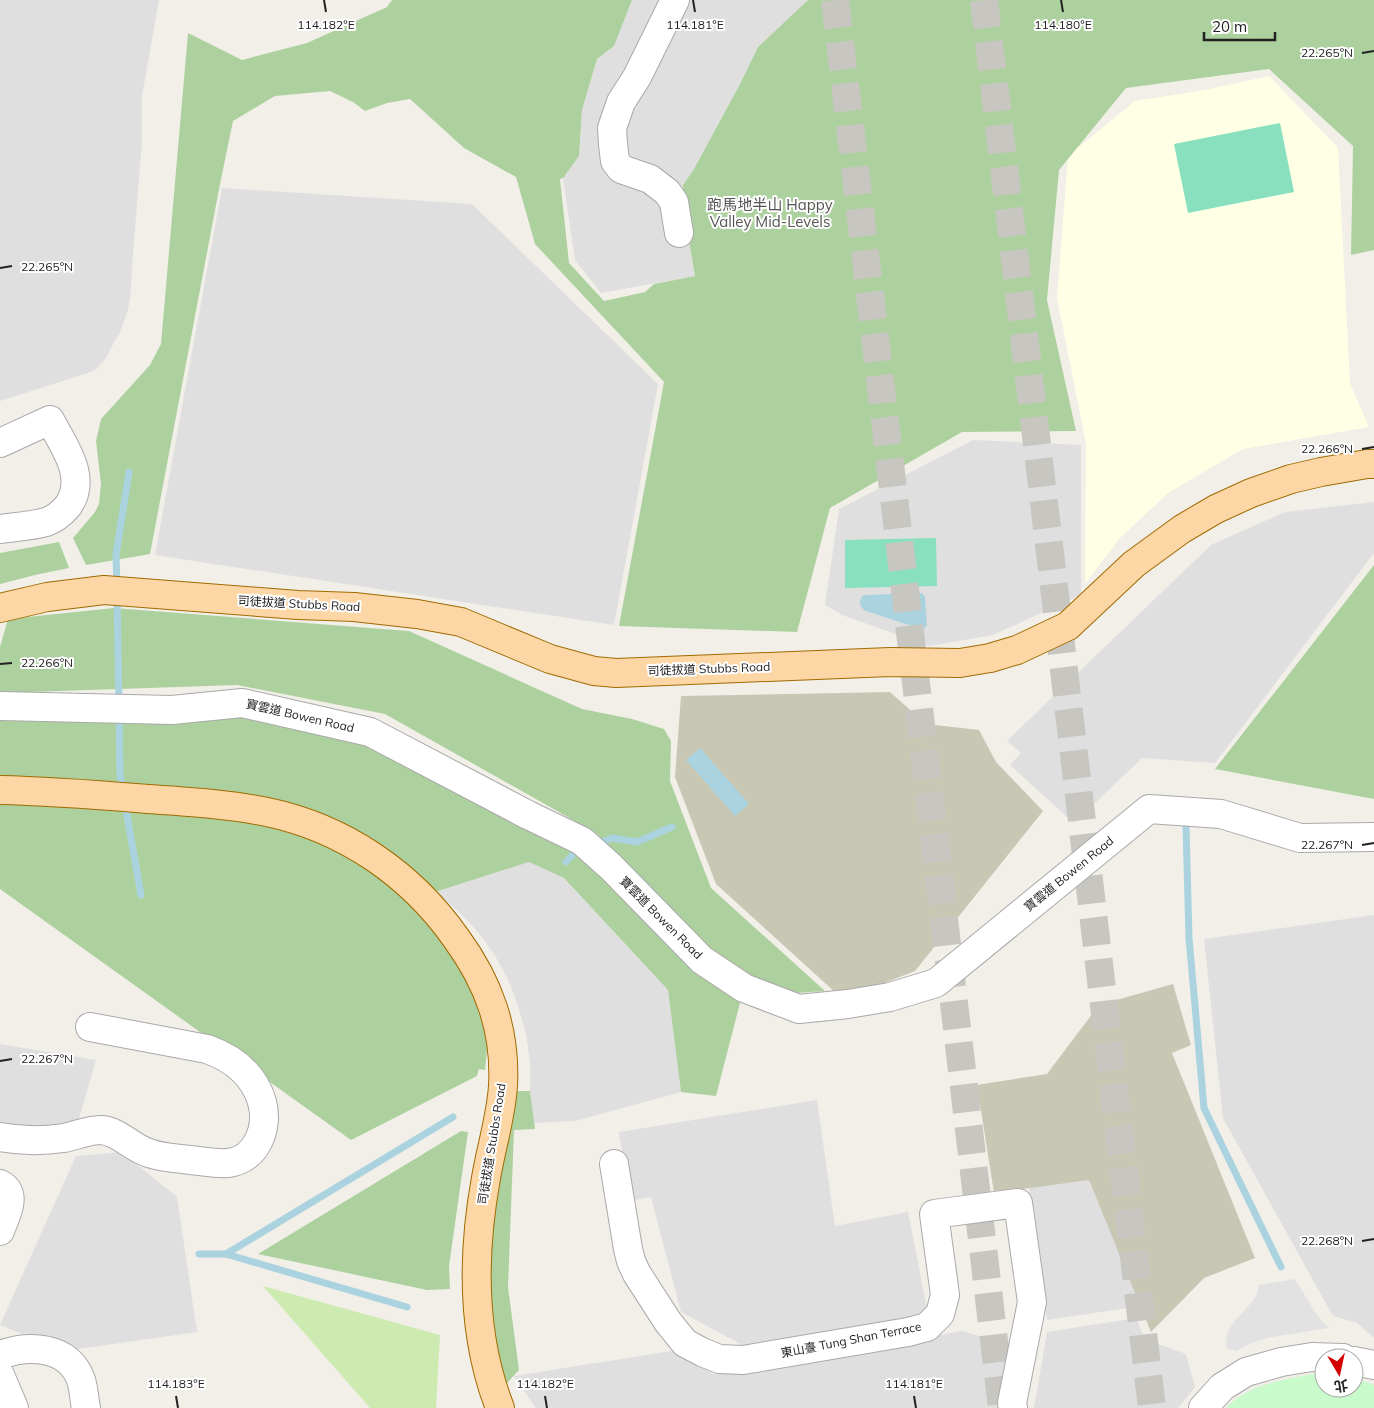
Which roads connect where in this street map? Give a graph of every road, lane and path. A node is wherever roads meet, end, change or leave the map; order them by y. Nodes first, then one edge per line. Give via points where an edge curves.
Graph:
1 (675, 0) edge
2 (679, 233) dead end
3 (0, 443) edge
4 (1374, 464) edge
5 (0, 529) edge
6 (0, 608) edge
7 (0, 706) edge
8 (0, 790) edge
9 (1374, 837) edge
10 (90, 1026) dead end
11 (0, 1137) edge
12 (614, 1164) dead end
13 (0, 1184) edge
14 (0, 1232) edge
15 (0, 1355) edge
16 (1314, 1357) edge
17 (0, 1375) edge
18 (14, 1408) edge
19 (86, 1408) edge
20 (500, 1408) edge
21 (1013, 1408) edge
22 (1203, 1408) edge

1 - 2 street via 621,102 612,128 615,161 621,169 650,179 667,192 674,202
3 - 5 street via 50,420 75,468 76,479 71,501 56,517 46,522
4 - 6 main road, 司徒拔道 Stubbs Road via 1321,472 1251,492 1182,529 1134,564 1068,626 1017,650 960,663 890,662 616,673 594,671 550,659 461,622 354,607 117,591 47,597
7 - 9 street, 寶雲道 Bowen Road via 172,710 236,702 370,732 582,841 702,960 744,988 799,1008 890,997 936,983 1149,809 1221,814 1300,838
8 - 20 main road, 司徒拔道 Stubbs Road via 218,805 306,822 344,839 383,863 421,894 452,931 485,986 501,1037 502,1100 482,1199 476,1278 482,1344
10 - 11 street via 207,1049 237,1064 249,1076 262,1100 264,1127 254,1150 239,1160 218,1163 162,1157 148,1153 118,1135 100,1130 46,1140
12 - 21 street, 東山臺 Tung Shan Terrace via 628,1249 638,1274 685,1343 719,1359 743,1360 927,1326 940,1314 945,1295 934,1214 1018,1203 1032,1302
13 - 14 street via 8,1190 10,1201
15 - 19 street via 34,1348 62,1356 81,1380
16 - 22 street via 1246,1372 1222,1387
17 - 18 street

